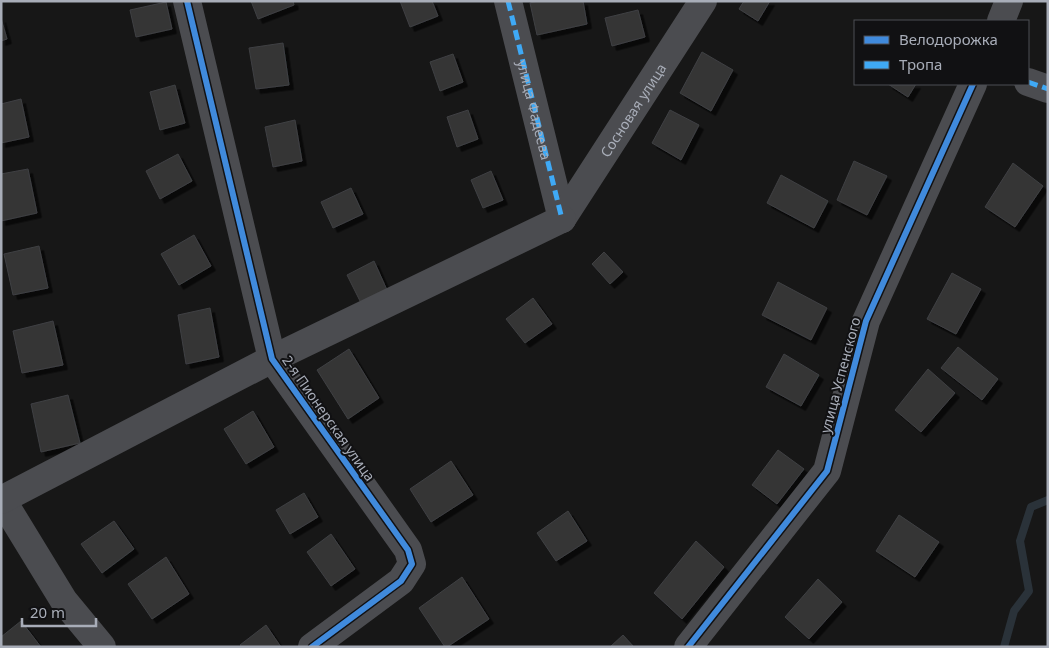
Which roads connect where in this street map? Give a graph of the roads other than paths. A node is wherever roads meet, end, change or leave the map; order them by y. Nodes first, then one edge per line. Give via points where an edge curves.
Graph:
1 (187, 1) edge
2 (508, 1) edge
3 (703, 1) edge
4 (1009, 1) edge
5 (1000, 20) edge
6 (1029, 82) edge
7 (973, 85) edge
8 (1048, 89) edge
9 (562, 219) junction
10 (272, 359) junction
11 (1, 499) edge
12 (102, 647) edge
13 (312, 647) edge
14 (688, 647) edge

1 - 10 street, 2-я Пионерская улица
2 - 9 street, улица Фадеева
3 - 9 street, Сосновая улица
4 - 5 street
6 - 8 street
7 - 14 street, улица Успенского via 866,321 827,471
9 - 10 street
10 - 11 street
10 - 13 street, 2-я Пионерская улица via 408,550 412,564 401,581
11 - 12 street via 64,601

